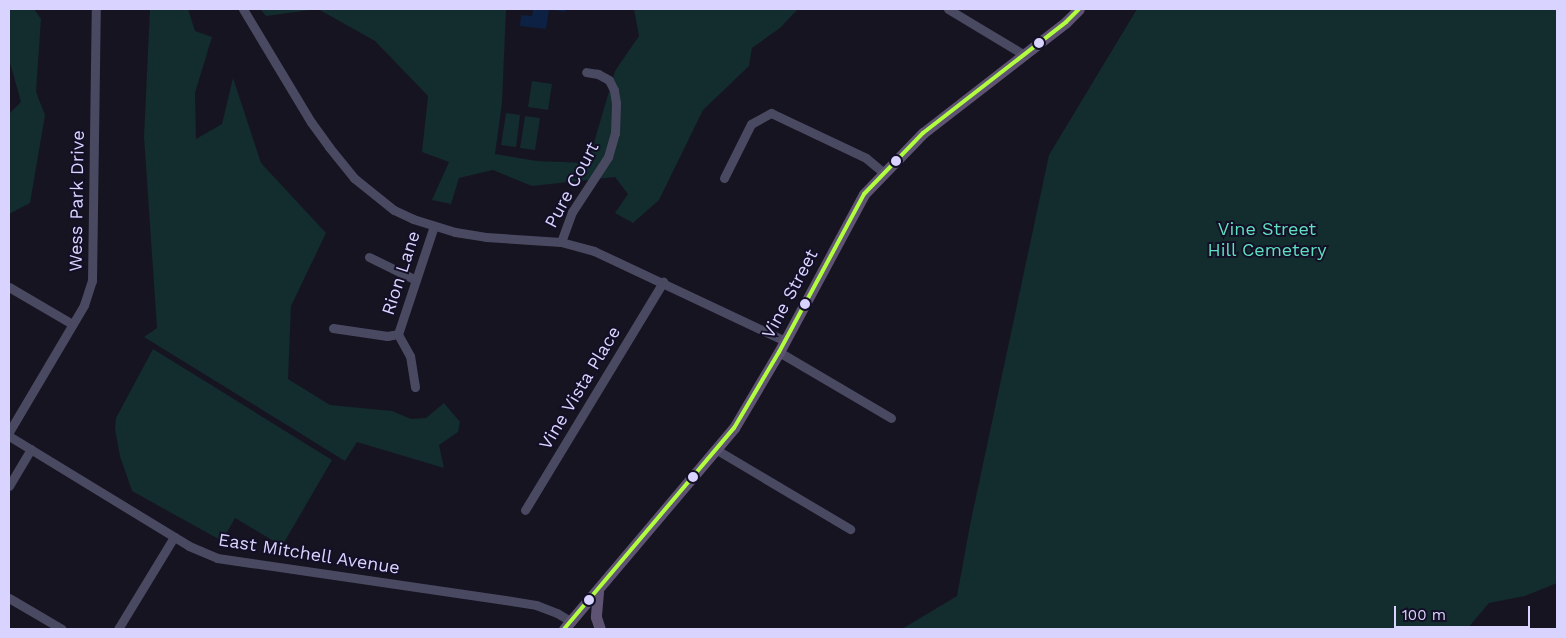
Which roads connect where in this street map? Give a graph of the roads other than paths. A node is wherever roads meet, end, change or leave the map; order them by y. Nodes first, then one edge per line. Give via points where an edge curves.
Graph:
1 (96, 9) edge
2 (242, 9) edge
3 (948, 9) edge
4 (1079, 9) edge
5 (1023, 54) junction
6 (586, 72) dead end
7 (884, 173) junction
8 (724, 178) dead end
9 (434, 226) junction
10 (560, 242) junction
11 (369, 257) dead end
12 (416, 280) junction
13 (663, 282) junction
14 (9, 287) edge
15 (72, 324) junction
16 (333, 328) dead end
17 (398, 334) junction
18 (785, 341) junction
19 (779, 352) junction
20 (415, 387) dead end
21 (892, 418) dead end
22 (9, 434) edge
23 (31, 449) junction
24 (717, 450) junction
25 (9, 486) edge
26 (525, 510) dead end
27 (850, 529) dead end
28 (174, 537) junction
29 (598, 590) junction
30 (9, 598) edge
31 (572, 627) edge
32 (62, 629) edge
33 (118, 629) edge
34 (600, 629) edge

1 - 15 street, Wess Park Drive via 94,268 89,293
2 - 9 street via 311,122 354,178 394,210
3 - 5 street
4 - 5 main road, Vine Street
5 - 7 main road, Vine Street via 923,133
6 - 10 street, Pure Court via 609,80 614,90 615,133 608,157 575,207
7 - 8 street via 866,158 770,113 751,124
7 - 18 main road, Vine Street via 857,205
9 - 10 street via 486,237
9 - 12 street, Rion Lane
10 - 13 street via 607,256
11 - 12 street
12 - 17 street, Rion Lane
13 - 18 street
13 - 26 street, Vine Vista Place
14 - 15 street
15 - 22 street, Wess Park Drive
16 - 17 street via 386,336
17 - 20 street, Rion Lane via 410,356
18 - 19 main road, Vine Street
19 - 21 street
19 - 24 main road, Vine Street via 734,428
22 - 23 street, East Mitchell Avenue
23 - 25 street
23 - 28 street, East Mitchell Avenue
24 - 27 street
24 - 29 main road, Vine Street
28 - 31 street, East Mitchell Avenue via 201,552 230,562 536,605 557,613
28 - 33 street
29 - 31 main road, Vine Street
29 - 34 main road via 596,617
30 - 32 street

